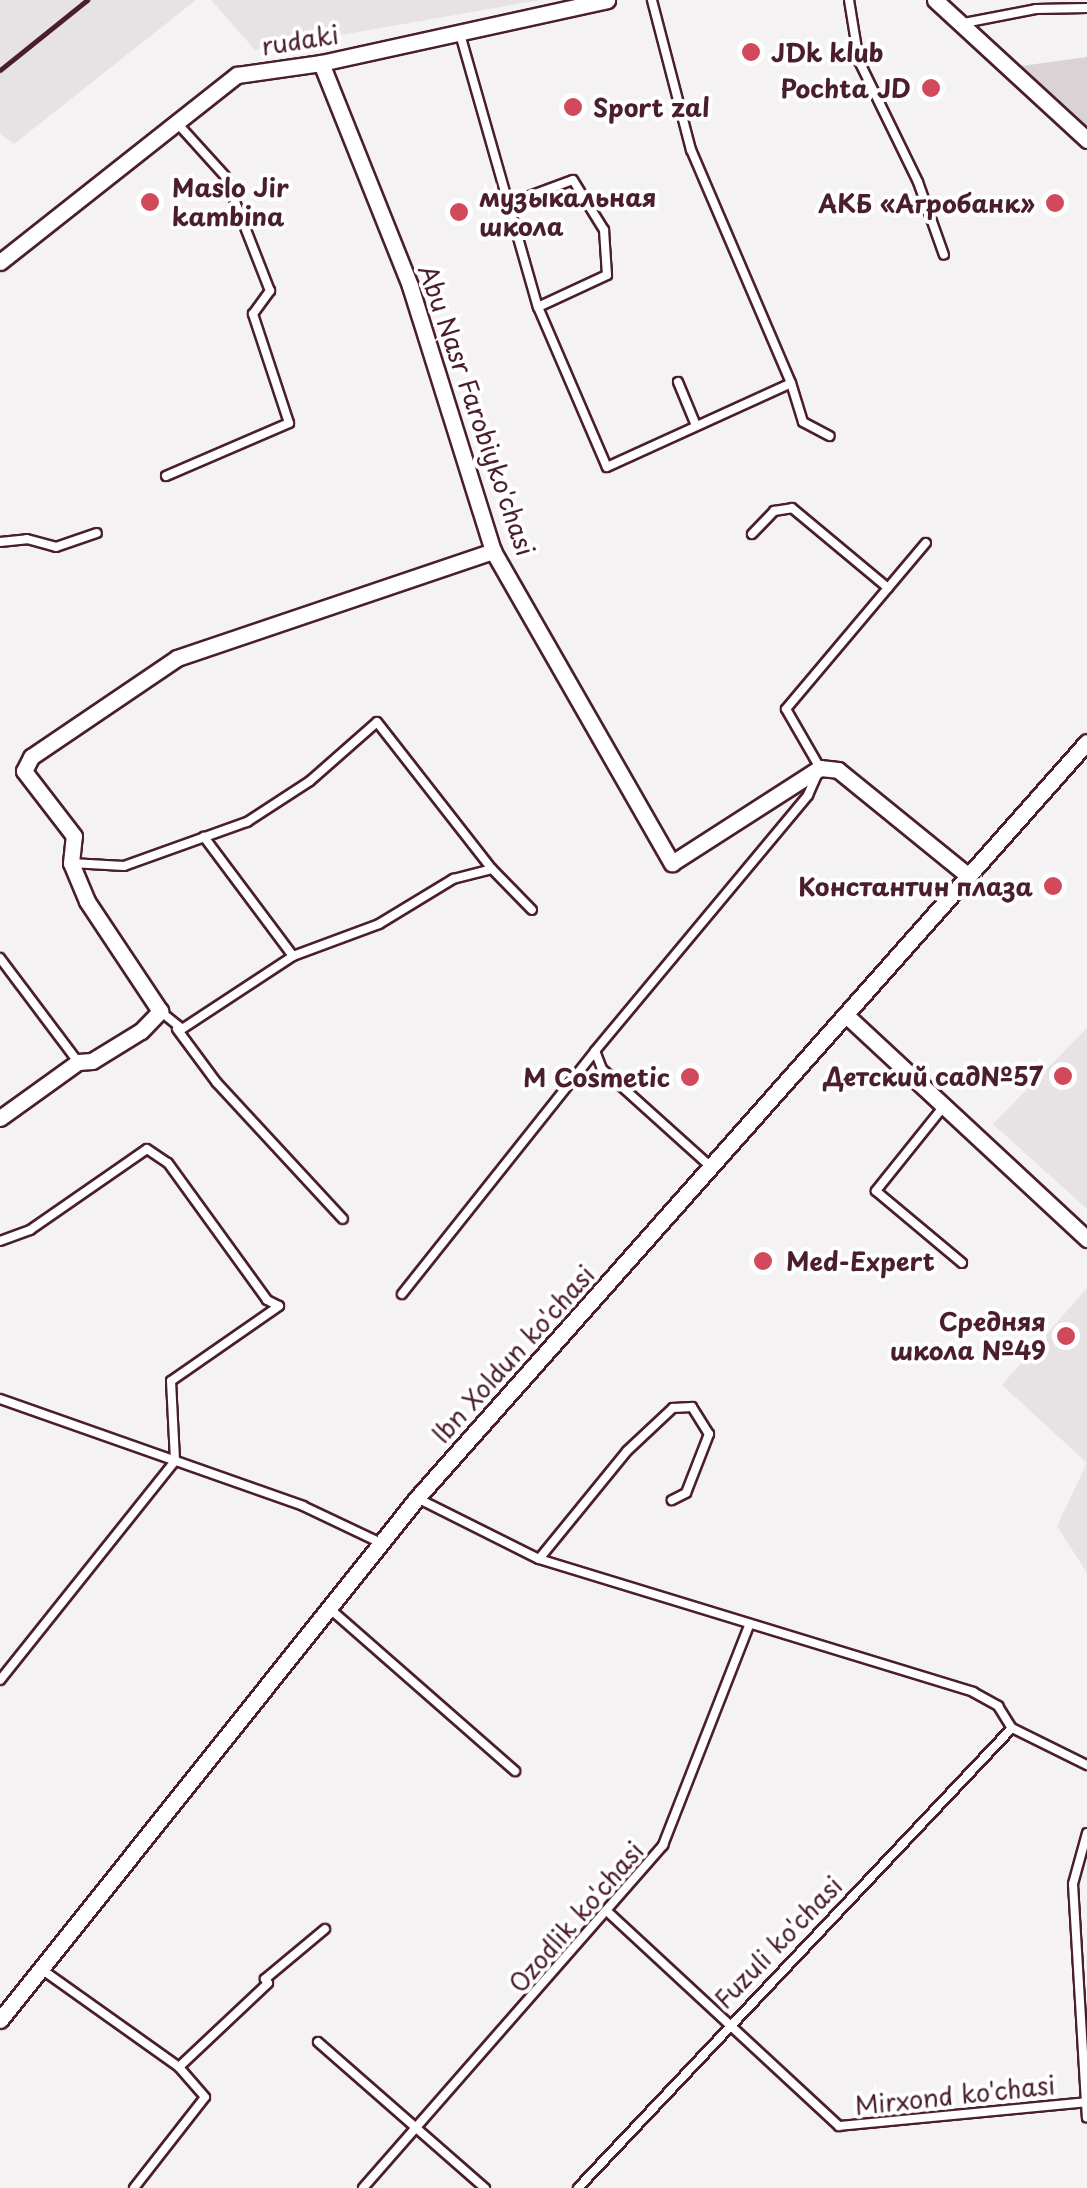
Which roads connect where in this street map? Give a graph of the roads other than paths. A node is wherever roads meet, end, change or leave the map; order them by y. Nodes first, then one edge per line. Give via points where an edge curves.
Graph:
1 (607, 0) edge
2 (652, 0) edge
3 (849, 0) edge
4 (935, 0) edge
5 (1087, 8) edge
6 (960, 24) junction
7 (460, 33) junction
8 (322, 63) junction
9 (174, 120) junction
10 (1087, 140) edge
11 (508, 204) junction
12 (944, 254) dead end
13 (0, 262) edge
14 (538, 307) junction
15 (678, 382) dead end
16 (792, 383) junction
17 (695, 423) junction
18 (829, 436) dead end
19 (166, 476) dead end
20 (97, 533) dead end
21 (752, 534) dead end
22 (0, 542) edge
23 (926, 543) dead end
24 (493, 551) junction
25 (888, 588) junction
26 (1087, 742) edge
27 (820, 768) junction
28 (204, 837) junction
29 (71, 863) junction
30 (492, 869) junction
31 (967, 875) junction
32 (532, 910) dead end
33 (293, 956) junction
34 (0, 958) edge
35 (160, 1011) junction
36 (847, 1016) junction
37 (594, 1050) junction
38 (78, 1062) junction
39 (944, 1106) junction
40 (0, 1118) edge
41 (711, 1167) junction
42 (343, 1218) dead end
43 (1087, 1239) edge
44 (0, 1241) edge
45 (962, 1264) dead end
46 (402, 1294) dead end
47 (0, 1400) edge
48 (175, 1461) junction
49 (417, 1498) junction
50 (672, 1500) dead end
51 (381, 1543) junction
52 (539, 1559) junction
53 (327, 1606) junction
54 (748, 1628) junction
55 (0, 1680) edge
56 (1012, 1728) junction
57 (1087, 1765) edge
58 (515, 1771) dead end
59 (1087, 1833) edge
60 (610, 1914) junction
61 (325, 1929) dead end
62 (44, 1971) junction
63 (0, 2020) edge
64 (724, 2026) junction
65 (318, 2042) dead end
66 (179, 2067) junction
67 (1086, 2102) edge
68 (1087, 2118) edge
69 (416, 2128) junction
70 (134, 2188) edge
71 (363, 2188) edge
72 (485, 2188) edge
73 (578, 2188) edge

1 - 7 street, rudaki
2 - 16 lane via 691,150
3 - 12 lane via 859,61 918,182
4 - 6 street
5 - 6 lane via 1036,9
6 - 10 street
7 - 8 street, rudaki
7 - 11 lane
8 - 9 street, rudaki via 238,75
8 - 24 street, Abu Nasr Farobiyko'chasi via 410,286
9 - 13 street, rudaki
9 - 19 lane via 225,176 270,291 253,314 289,424
11 - 14 lane
11 - 14 lane via 574,180 604,230 607,275
14 - 17 lane via 607,467
15 - 17 lane
16 - 17 lane
16 - 18 lane via 803,422
20 - 22 lane via 56,546
21 - 25 lane via 774,511 792,508
23 - 25 lane
24 - 27 street, Abu Nasr Farobiyko'chasi via 672,862
24 - 29 street via 177,658 45,744 24,772 74,836
25 - 27 lane via 786,709
26 - 31 street, Ibn Xoldun ko'chasi
27 - 31 street via 838,770
27 - 37 lane via 808,795
28 - 29 lane via 124,866
28 - 30 lane via 247,822 310,781 377,722
28 - 33 lane
29 - 35 street via 87,901
30 - 32 lane
30 - 33 lane via 453,879 379,924
31 - 36 street, Ibn Xoldun ko'chasi
33 - 35 lane via 182,1028
34 - 38 lane
35 - 38 street via 92,1061
35 - 42 lane
36 - 39 street
36 - 41 street, Ibn Xoldun ko'chasi
37 - 41 lane via 602,1069
37 - 46 lane
38 - 40 street
39 - 43 street
39 - 45 lane via 876,1190
41 - 49 street, Ibn Xoldun ko'chasi
44 - 48 lane via 30,1230 146,1149 168,1163 266,1300 279,1306 172,1381
47 - 48 lane
48 - 51 lane via 303,1506
48 - 55 lane
49 - 51 street, Ibn Xoldun ko'chasi
49 - 52 lane
50 - 52 lane via 686,1494 709,1434 692,1407 673,1408 627,1451
51 - 53 street, Ibn Xoldun ko'chasi
52 - 54 lane
53 - 58 lane
53 - 62 street, Ibn Xoldun ko'chasi
54 - 56 lane via 973,1692 998,1706
54 - 60 lane, Ozodlik ko'chasi via 664,1845
56 - 57 lane
56 - 64 lane, Fuzuli ko'chasi
59 - 67 lane via 1073,1884
60 - 64 lane, Mirxond ko'chasi
60 - 69 lane, Ozodlik ko'chasi
61 - 66 lane
62 - 63 street, Ibn Xoldun ko'chasi
62 - 66 lane
64 - 67 lane, Mirxond ko'chasi via 839,2126
64 - 73 lane, Fuzuli ko'chasi
65 - 69 lane
66 - 70 lane via 204,2097
67 - 68 lane
69 - 71 lane, Ozodlik ko'chasi
69 - 72 lane

